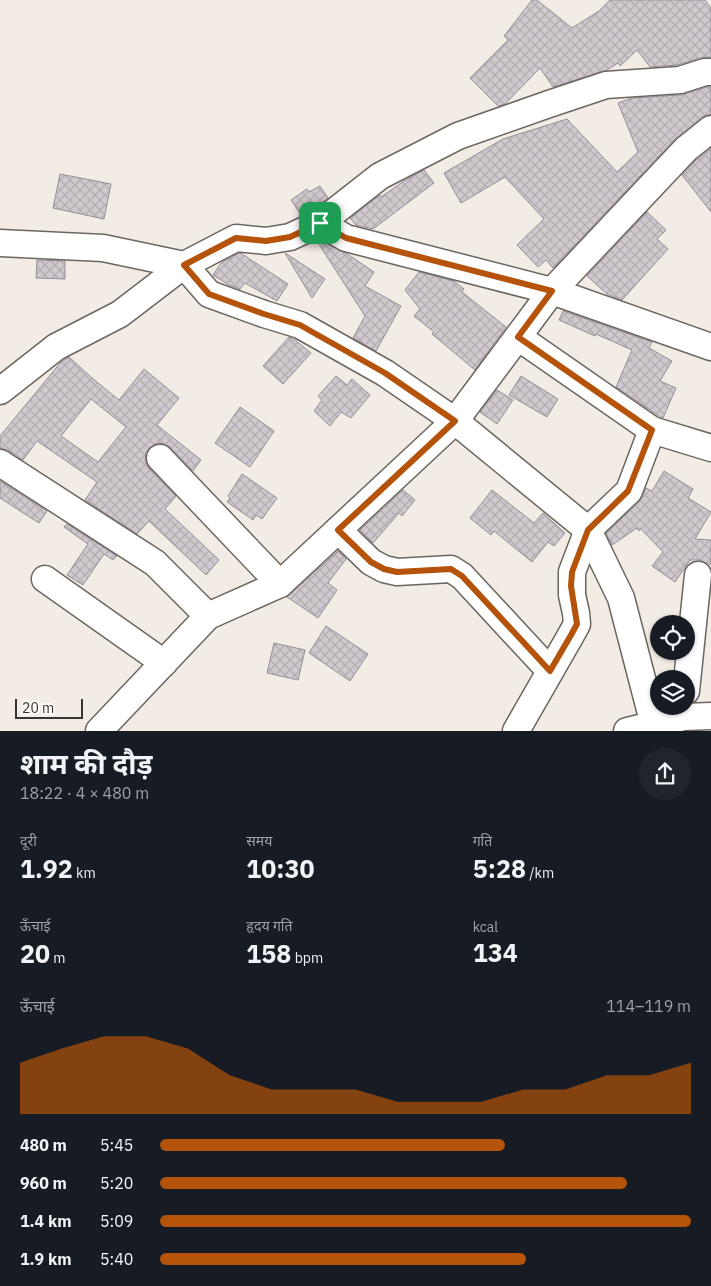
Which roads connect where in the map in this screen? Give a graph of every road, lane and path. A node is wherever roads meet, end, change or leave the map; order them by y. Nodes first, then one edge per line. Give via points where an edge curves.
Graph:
1 (711, 72) edge
2 (711, 129) edge
3 (320, 223) junction
4 (0, 243) edge
5 (184, 265) junction
6 (552, 291) junction
7 (518, 337) junction
8 (711, 347) edge
9 (0, 391) edge
10 (455, 421) junction
11 (652, 430) junction
12 (711, 448) edge
13 (160, 458) dead end
14 (0, 464) edge
15 (338, 530) junction
16 (588, 530) junction
17 (698, 575) dead end
18 (45, 579) dead end
19 (280, 584) junction
20 (208, 616) junction
21 (164, 662) junction
22 (688, 670) edge
23 (550, 671) junction
24 (695, 714) edge
25 (677, 715) edge
26 (711, 716) edge
27 (654, 725) junction
28 (99, 731) edge
29 (516, 731) edge
30 (627, 731) edge

1 - 3 street via 680,80 606,85 458,136 380,176
2 - 6 street via 686,150
3 - 5 street via 290,237 266,241 236,238
3 - 6 street via 346,238
4 - 5 street via 103,248
5 - 9 street via 120,314 56,347
5 - 10 street via 209,294 300,325 385,373
6 - 7 street
6 - 8 street
7 - 10 street
7 - 11 street
10 - 15 street
10 - 16 street
11 - 12 street
11 - 16 street via 628,491
13 - 19 street
14 - 20 street via 155,563
15 - 19 street
15 - 23 street via 371,562 384,569 397,572 451,569 462,576
16 - 23 street via 572,572 577,624
16 - 27 street via 621,598
17 - 22 street
18 - 21 street
19 - 20 street
20 - 21 street
21 - 28 street
23 - 29 street
24 - 26 street
25 - 27 street
27 - 30 street

